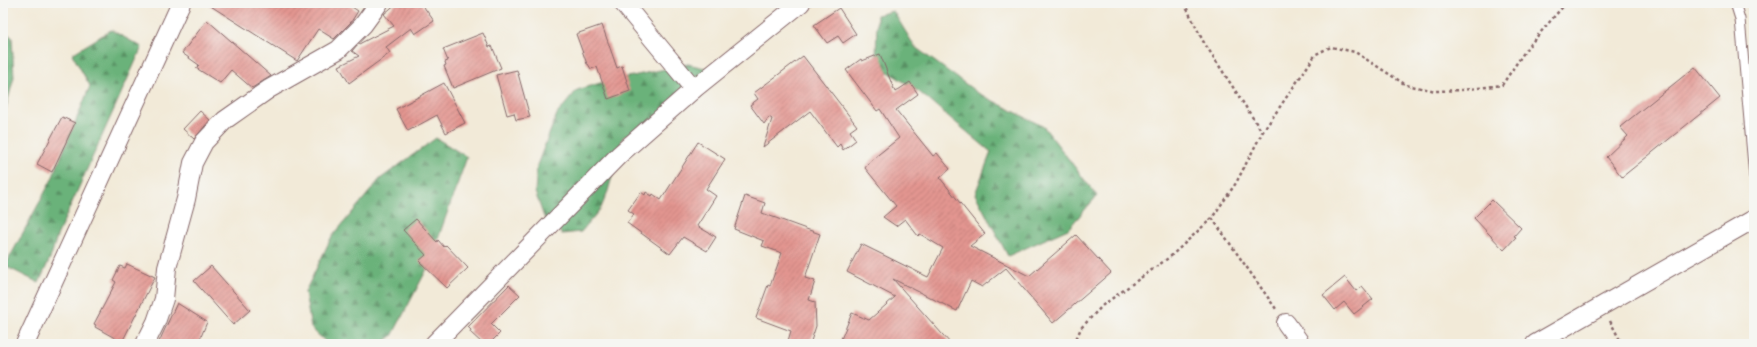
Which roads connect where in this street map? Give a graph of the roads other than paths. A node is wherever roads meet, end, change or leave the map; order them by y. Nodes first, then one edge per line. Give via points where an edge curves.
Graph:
1 (181, 3) edge
2 (379, 3) edge
3 (623, 3) edge
4 (801, 3) edge
5 (1735, 3) edge
6 (694, 89) junction
7 (1754, 177) edge
8 (1754, 219) edge
9 (1286, 323) road end
10 (25, 344) edge
11 (145, 344) edge
12 (434, 344) edge
13 (1301, 344) edge
14 (1535, 344) edge

1 - 10 street
2 - 11 street via 363,25 338,50 270,89 226,120 204,142 193,163 167,268 164,299
3 - 6 street
4 - 6 street
5 - 7 lane via 1740,19
6 - 12 street via 619,155
8 - 14 street
9 - 13 street

